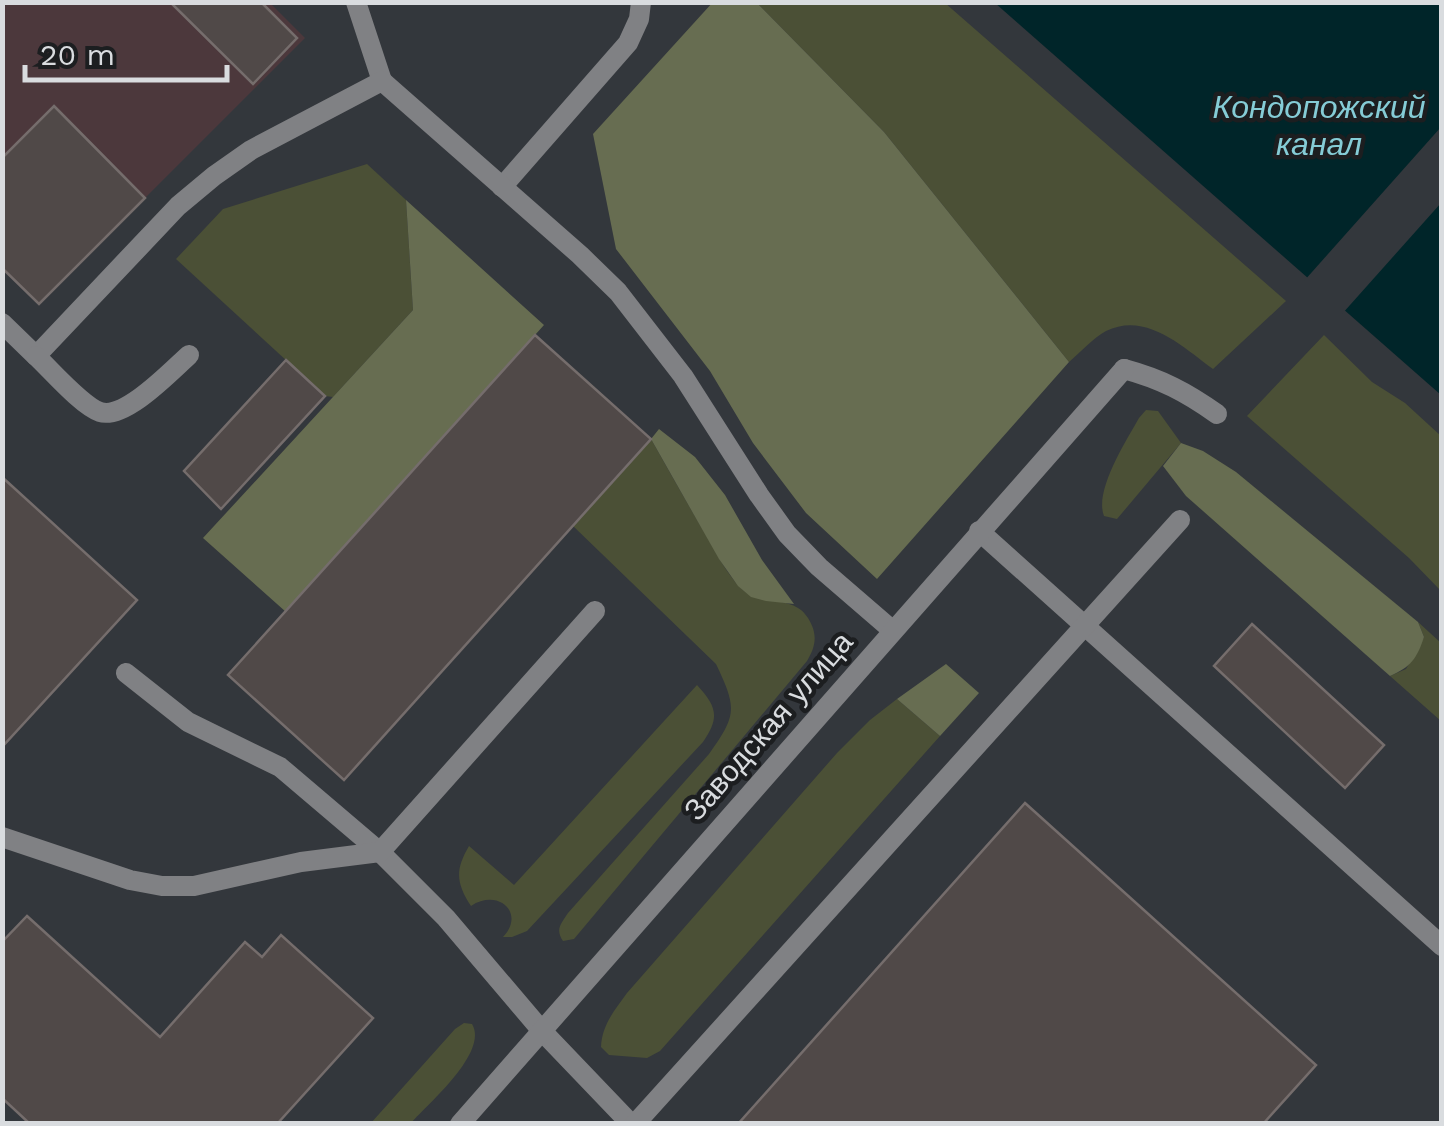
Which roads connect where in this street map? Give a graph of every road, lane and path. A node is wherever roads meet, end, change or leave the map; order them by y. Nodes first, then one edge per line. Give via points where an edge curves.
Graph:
1 (356, 2) edge
2 (641, 2) edge
3 (382, 80) junction
4 (502, 186) junction
5 (2, 324) edge
6 (190, 355) dead end
7 (36, 356) junction
8 (1217, 414) dead end
9 (1180, 520) dead end
10 (979, 531) junction
11 (596, 611) dead end
12 (1085, 626) junction
13 (892, 630) junction
14 (126, 673) dead end
15 (2, 837) edge
16 (380, 852) junction
17 (1442, 946) edge
18 (542, 1031) junction
19 (460, 1124) edge
20 (633, 1124) edge

1 - 3 street
2 - 4 street via 628,42
3 - 4 street
3 - 7 street via 214,176
4 - 13 street via 618,292 683,376 786,534
5 - 7 street
6 - 7 street via 130,405 106,414
8 - 10 street, Заводская улица via 1160,379 1124,368
9 - 12 street
10 - 12 street
10 - 13 street, Заводская улица
11 - 16 street
12 - 17 street
12 - 20 street
13 - 18 street, Заводская улица
14 - 16 street via 188,722 280,767
15 - 16 street via 162,886
16 - 18 street
18 - 19 street, Заводская улица
18 - 20 street

